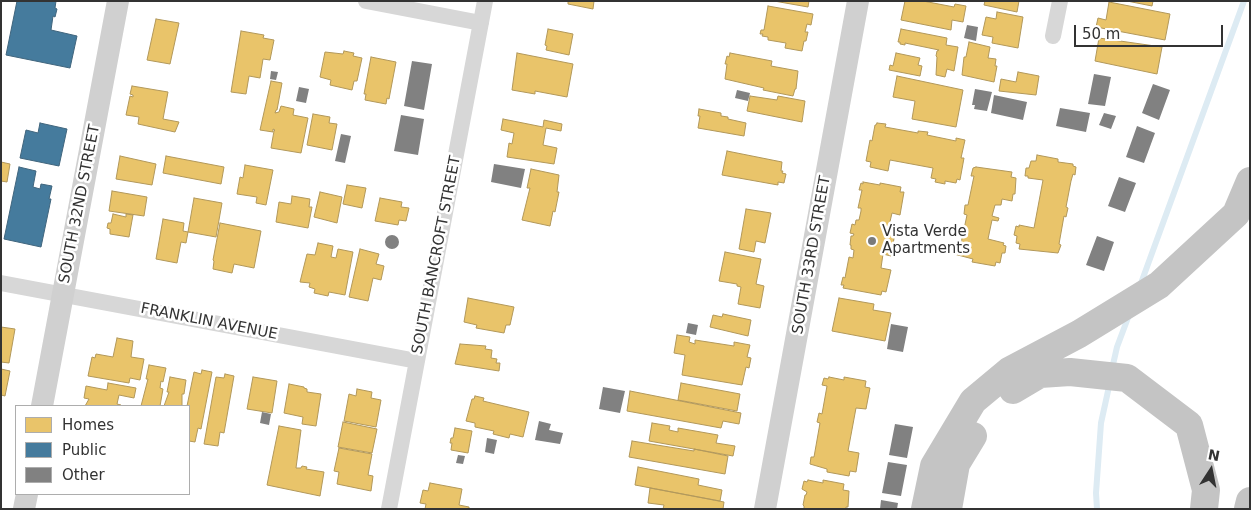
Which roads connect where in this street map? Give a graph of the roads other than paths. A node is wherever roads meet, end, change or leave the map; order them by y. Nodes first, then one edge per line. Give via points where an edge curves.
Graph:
1 (118, 1) edge
2 (366, 1) edge
3 (485, 1) edge
4 (858, 1) edge
5 (1060, 1) edge
6 (481, 23) junction
7 (1053, 36) dead end
8 (1250, 181) edge
9 (1, 283) edge
10 (63, 294) junction
11 (417, 361) junction
12 (42, 405) edge
13 (27, 495) edge
14 (1250, 501) edge
15 (24, 509) edge
16 (390, 509) edge
17 (764, 509) edge
18 (925, 509) edge
19 (948, 509) edge
20 (1204, 509) edge
21 (1248, 509) edge

1 - 10 street, SOUTH 32ND STREET
2 - 6 street
3 - 6 street, SOUTH BANCROFT STREET
4 - 17 street, SOUTH 33RD STREET
5 - 7 street
6 - 11 street, SOUTH BANCROFT STREET
8 - 18 highway via 1236,214 1159,284 1079,334 1009,371 973,401 934,466
9 - 10 street, FRANKLIN AVENUE
10 - 11 street, FRANKLIN AVENUE
10 - 12 street, SOUTH 32ND STREET
11 - 16 street, SOUTH BANCROFT STREET
13 - 15 street
14 - 21 highway
19 - 20 highway via 956,464 992,402 1040,374 1070,372 1127,378 1190,425 1206,490

